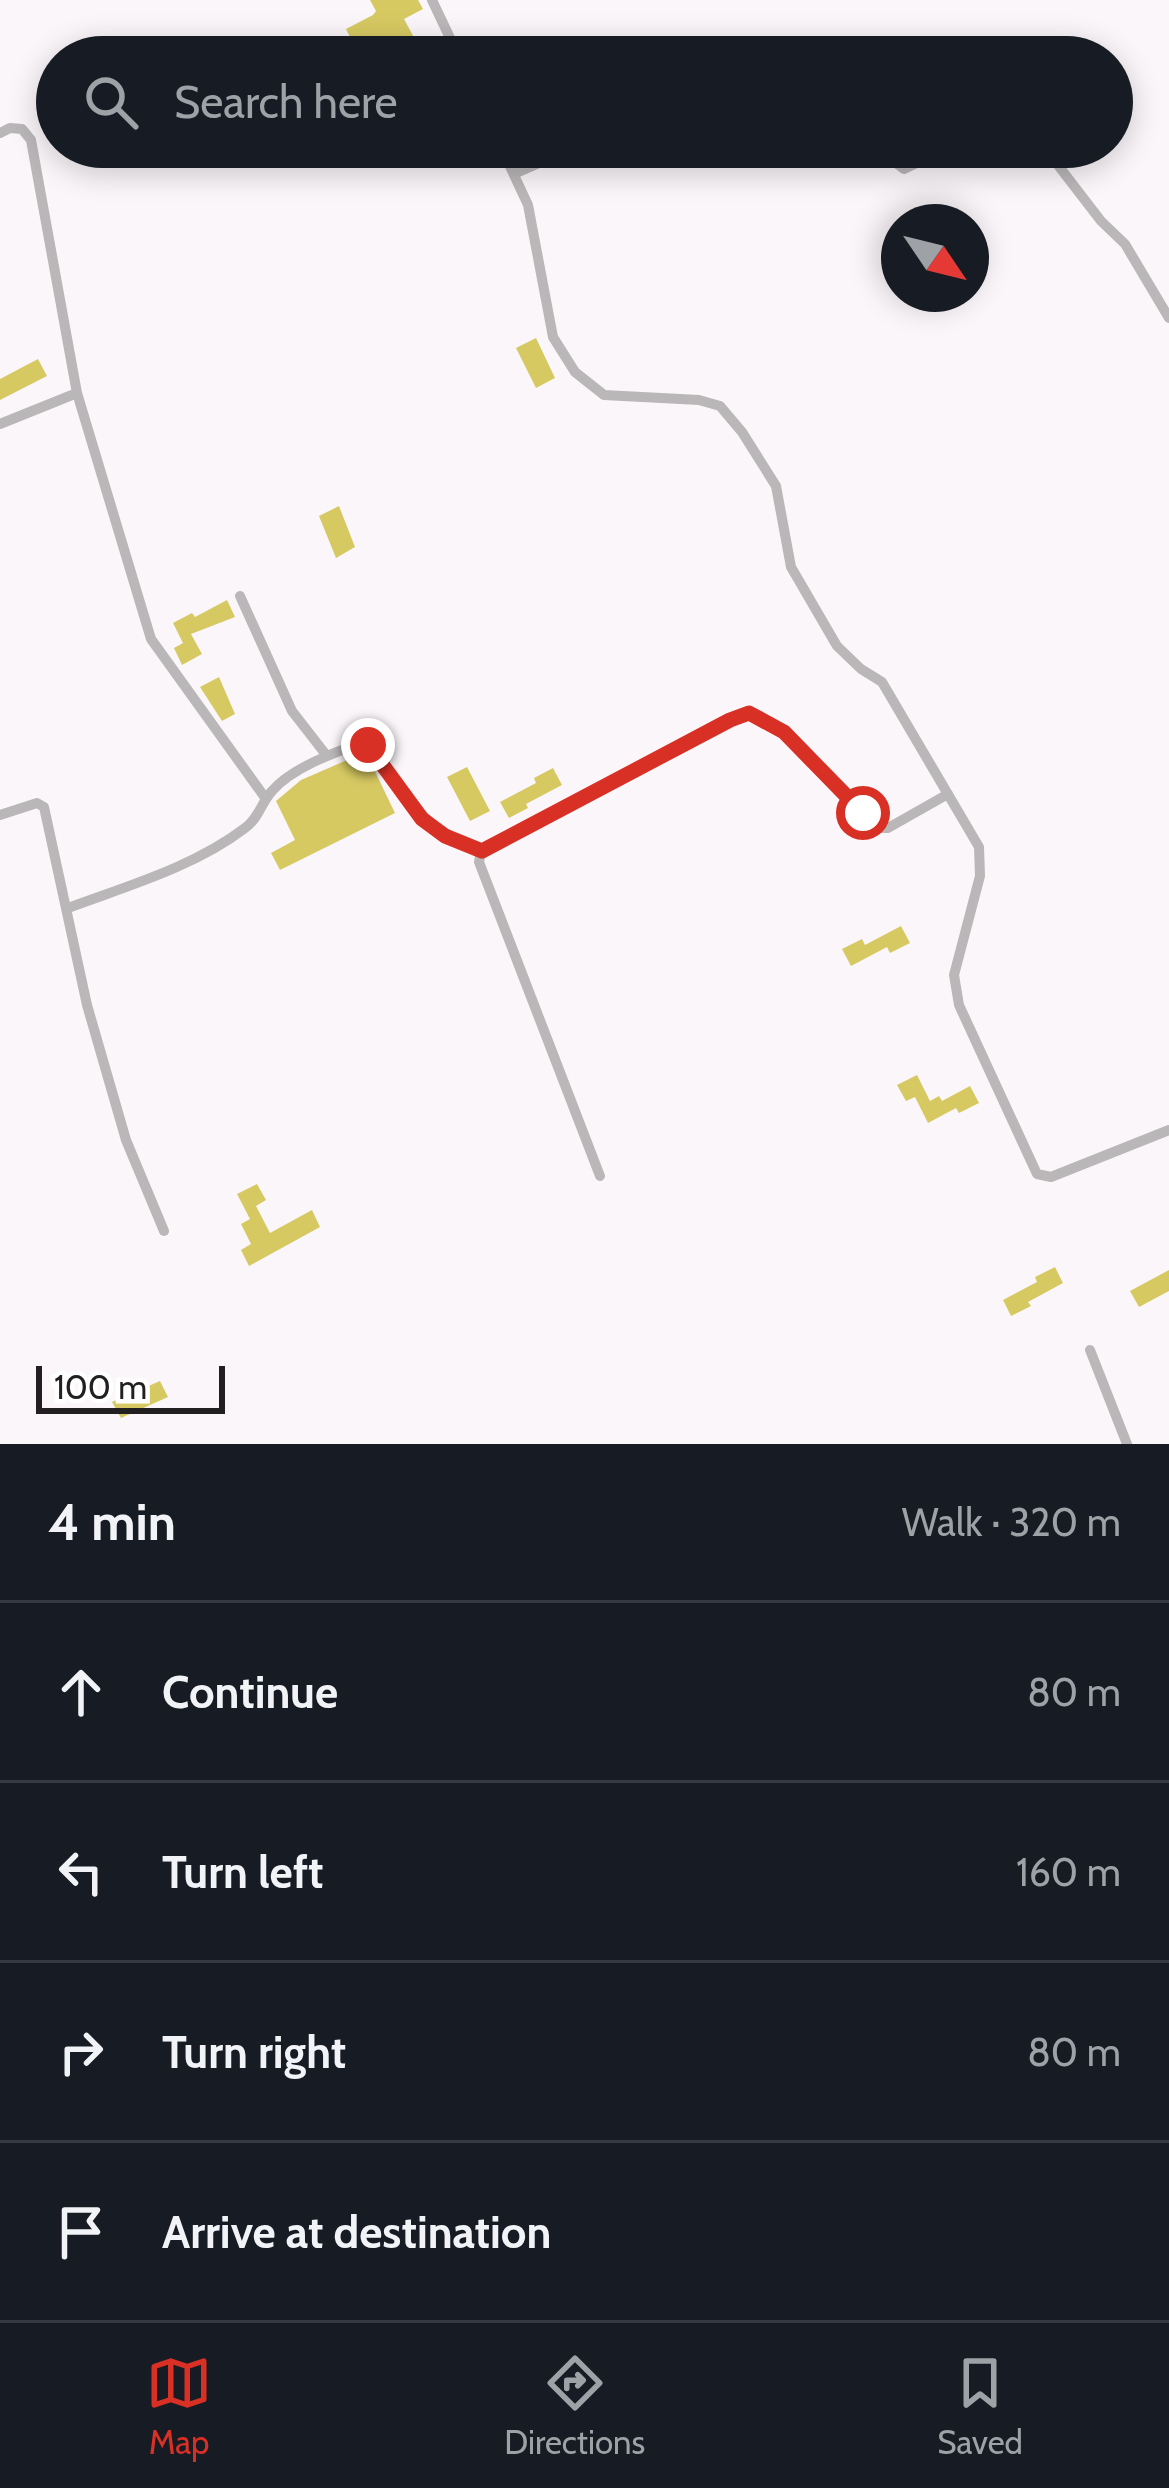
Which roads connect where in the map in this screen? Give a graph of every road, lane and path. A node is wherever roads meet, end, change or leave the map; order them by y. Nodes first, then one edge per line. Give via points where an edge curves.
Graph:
1 (432, 0) edge
2 (449, 36) edge
3 (0, 134) edge
4 (511, 168) edge
5 (528, 168) edge
6 (1060, 168) edge
7 (514, 174) junction
8 (1169, 318) edge
9 (76, 393) junction
10 (0, 424) edge
11 (240, 596) dead end
12 (327, 756) junction
13 (948, 794) junction
14 (266, 799) junction
15 (0, 815) edge
16 (482, 851) junction
17 (68, 908) junction
18 (1169, 1130) edge
19 (600, 1176) dead end
20 (164, 1231) dead end
21 (1090, 1350) dead end
22 (1127, 1444) edge

1 - 2 street
3 - 9 street via 22,129 31,140
4 - 7 street
5 - 7 street
6 - 8 street via 1125,244
7 - 13 street via 528,205 553,337 575,371 604,395 720,406 776,486 791,567 837,646 882,682
9 - 10 street
9 - 14 street via 151,639
11 - 12 street via 292,711
12 - 14 street
12 - 16 street via 368,745 422,819
13 - 16 street via 875,828 784,732 749,713
13 - 18 street via 979,847 980,876 955,975 959,1005 1037,1174 1051,1177
14 - 17 street via 246,828 209,850
15 - 17 street via 44,807
16 - 19 street via 479,862
17 - 20 street via 126,1140
21 - 22 street

